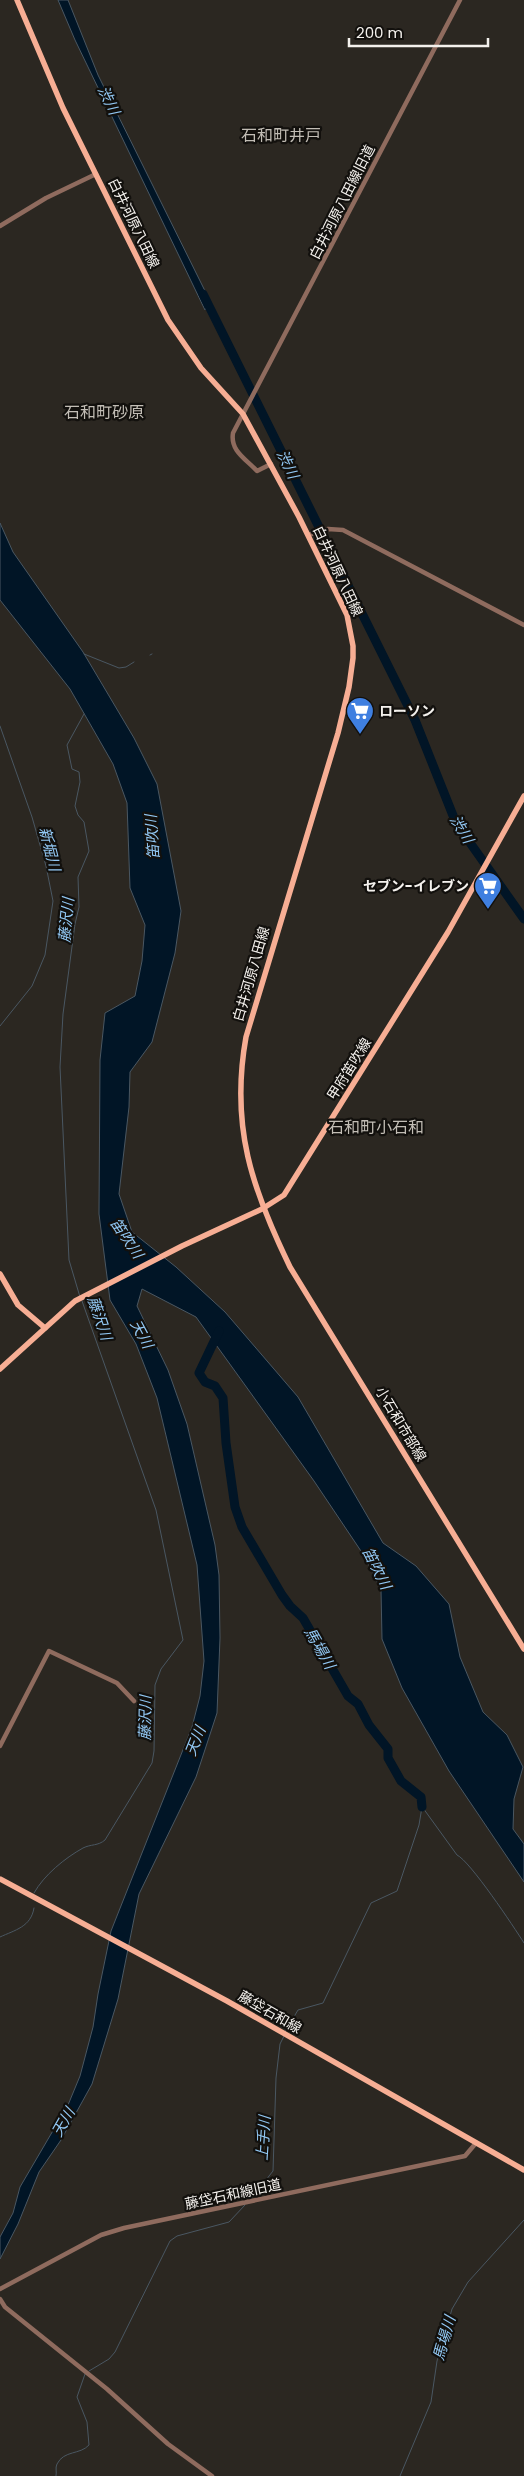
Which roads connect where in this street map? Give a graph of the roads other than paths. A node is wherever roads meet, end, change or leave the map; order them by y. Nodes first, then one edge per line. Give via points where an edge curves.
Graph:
1 (17, 0) edge
2 (460, 0) edge
3 (96, 174) junction
4 (0, 226) edge
5 (243, 414) junction
6 (271, 464) junction
7 (308, 536) junction
8 (524, 625) edge
9 (524, 796) edge
10 (260, 1211) junction
11 (0, 1274) edge
12 (45, 1328) junction
13 (0, 1368) edge
14 (524, 1649) edge
15 (134, 1701) dead end
16 (0, 1746) edge
17 (0, 1880) edge
18 (476, 2143) junction
19 (524, 2170) edge
20 (0, 2289) edge
21 (0, 2299) edge
22 (212, 2476) edge

1 - 3 main road, 白井河原八田線 via 42,62
2 - 5 street, 白井河原八田線旧道
3 - 4 street via 46,198
3 - 5 main road, 白井河原八田線 via 172,328
5 - 6 main road, 白井河原八田線
5 - 6 street, 白井河原八田線旧道 via 233,433 234,448 257,471
6 - 7 main road, 白井河原八田線
7 - 8 street via 328,529 343,530
7 - 10 main road, 白井河原八田線 via 347,615 353,658 338,733 253,1007 244,1046 240,1087 242,1131
9 - 10 main road, 甲府笛吹線 via 482,874 296,1181 284,1195
10 - 12 main road, 甲府笛吹線 via 89,1293
10 - 14 main road, 小石和市部線 via 290,1267
11 - 12 main road via 18,1304
12 - 13 main road
15 - 16 street via 117,1683 49,1651
17 - 18 main road, 藤垈石和線
18 - 19 main road, 藤垈石和線
18 - 20 street, 藤垈石和線旧道 via 465,2156 101,2235
21 - 22 street via 5,2307 87,2372 168,2444

